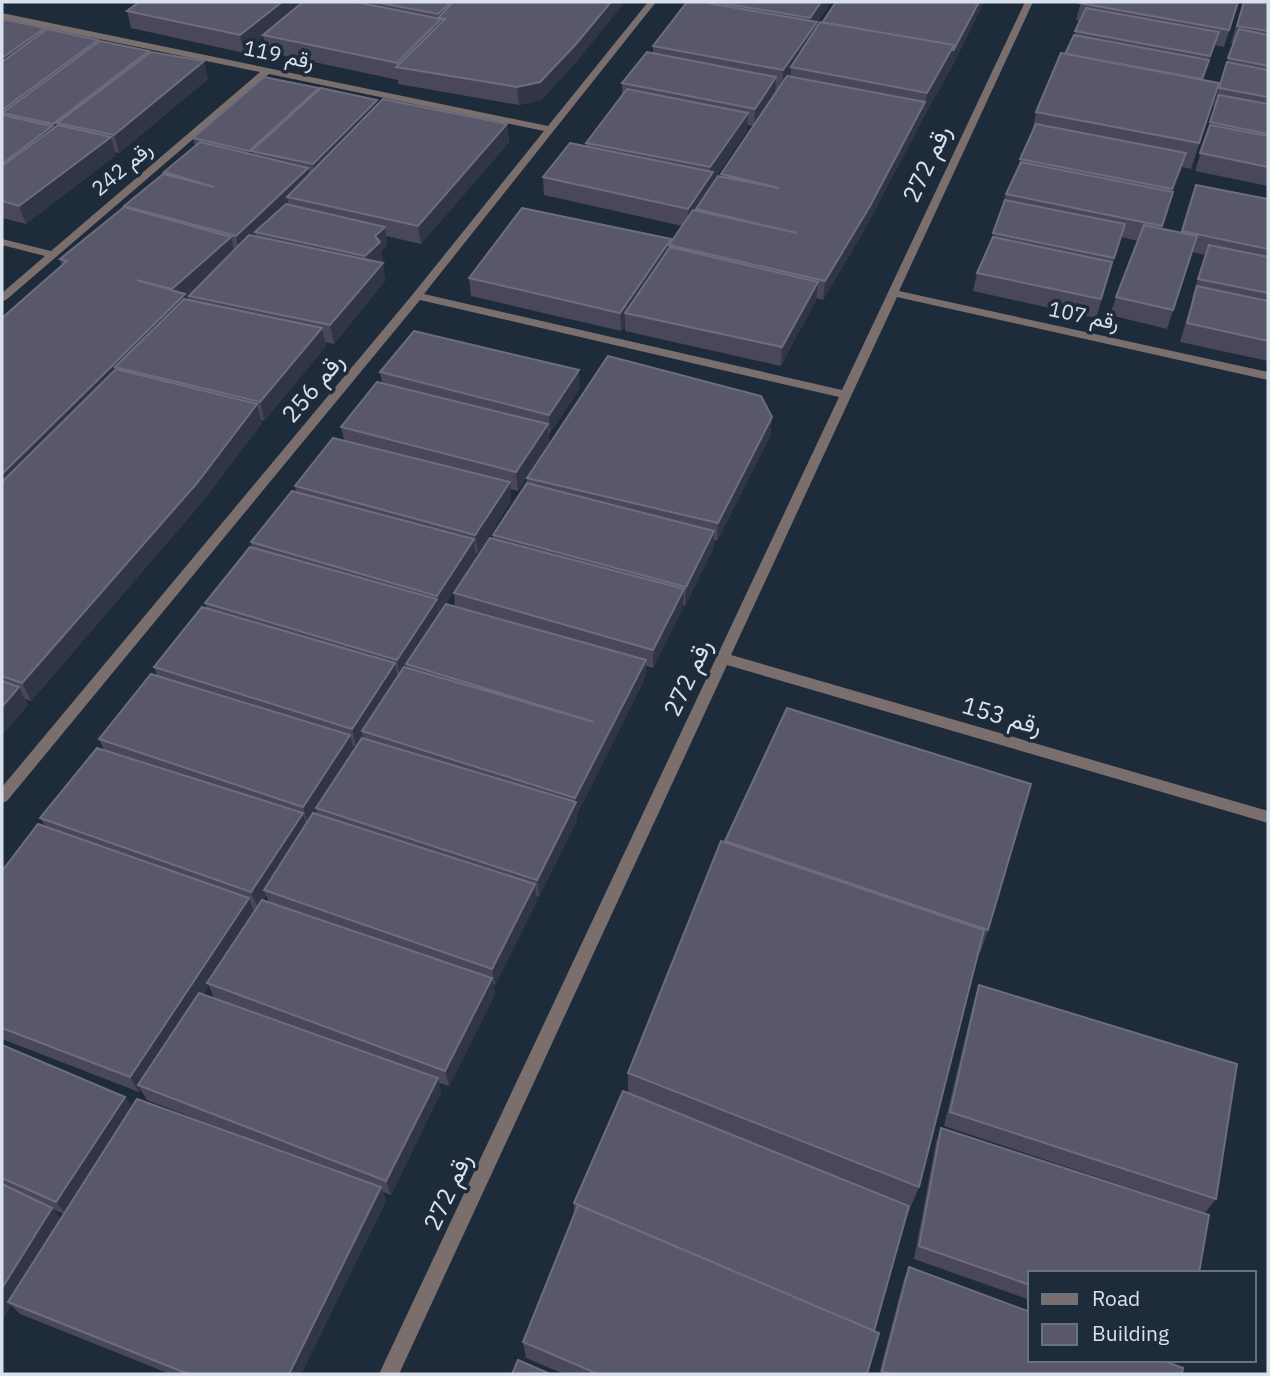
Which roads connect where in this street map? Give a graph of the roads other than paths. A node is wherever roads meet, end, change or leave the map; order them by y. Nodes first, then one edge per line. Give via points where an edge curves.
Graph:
1 (652, 2) edge
2 (1029, 2) edge
3 (2, 16) edge
4 (268, 71) junction
5 (549, 129) junction
6 (2, 242) edge
7 (52, 254) junction
8 (892, 293) junction
9 (416, 296) junction
10 (2, 298) edge
11 (1268, 376) edge
12 (844, 394) junction
13 (722, 658) junction
14 (2, 797) edge
15 (1268, 817) edge
16 (389, 1374) edge

1 - 5 street, رقم 256
2 - 8 street, رقم 272
3 - 4 street, رقم 119
4 - 5 street, رقم 119
4 - 7 street, رقم 242
5 - 9 street, رقم 256
6 - 7 street
7 - 10 street, رقم 242
8 - 11 street, رقم 107
8 - 12 street, رقم 272
9 - 12 street
9 - 14 street, رقم 256
12 - 13 street, رقم 272
13 - 15 street, رقم 153
13 - 16 street, رقم 272

